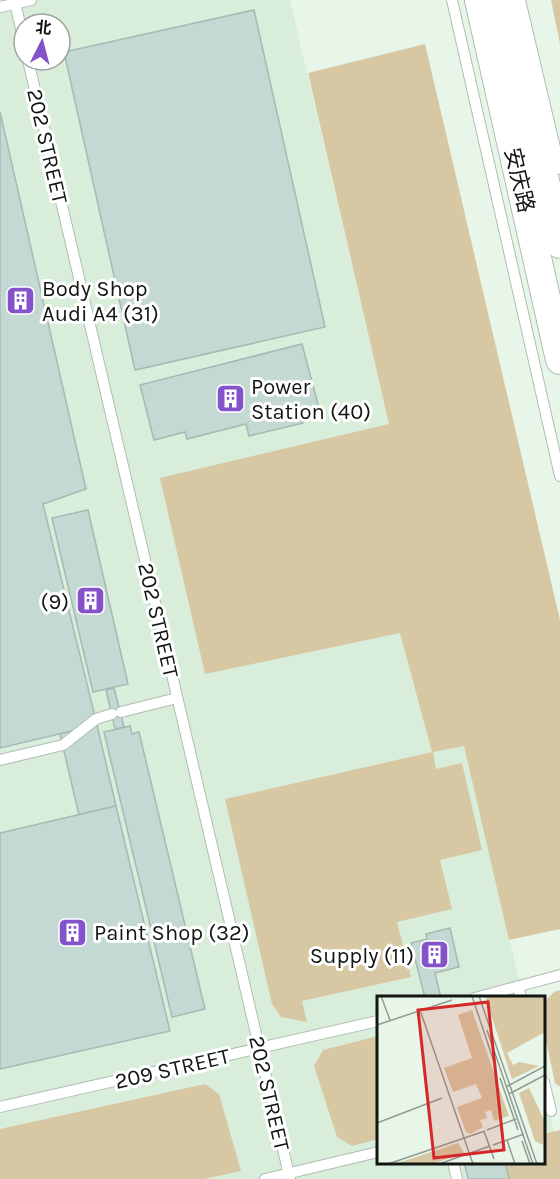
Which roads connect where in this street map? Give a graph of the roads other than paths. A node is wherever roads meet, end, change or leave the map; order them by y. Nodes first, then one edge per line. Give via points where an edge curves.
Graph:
1 (31, 0) edge
2 (452, 0) edge
3 (479, 0) edge
4 (502, 0) edge
5 (520, 0) edge
6 (15, 3) junction
7 (0, 7) edge
8 (17, 12) edge
9 (31, 72) edge
10 (560, 169) edge
11 (560, 244) edge
12 (560, 360) edge
13 (560, 476) edge
14 (177, 698) junction
15 (0, 760) edge
16 (560, 975) edge
17 (518, 986) junction
18 (480, 996) edge
19 (521, 996) edge
20 (377, 1021) edge
21 (260, 1048) junction
22 (545, 1088) edge
23 (0, 1107) edge
24 (552, 1111) edge
25 (377, 1152) edge
26 (453, 1164) edge
27 (289, 1176) edge
28 (265, 1179) edge
29 (457, 1179) edge

1 - 6 lane
2 - 13 lane
3 - 12 street, 安庆路
4 - 11 street, 安庆路
5 - 10 lane
6 - 7 lane
6 - 8 lane
9 - 14 lane, 202 STREET
14 - 15 lane via 96,719 63,745
14 - 21 lane, 202 STREET
16 - 17 lane
17 - 18 lane
17 - 19 lane
20 - 21 lane, 209 STREET
21 - 23 lane, 209 STREET
21 - 27 lane, 202 STREET
22 - 24 lane
25 - 27 lane
26 - 29 lane
27 - 28 lane

